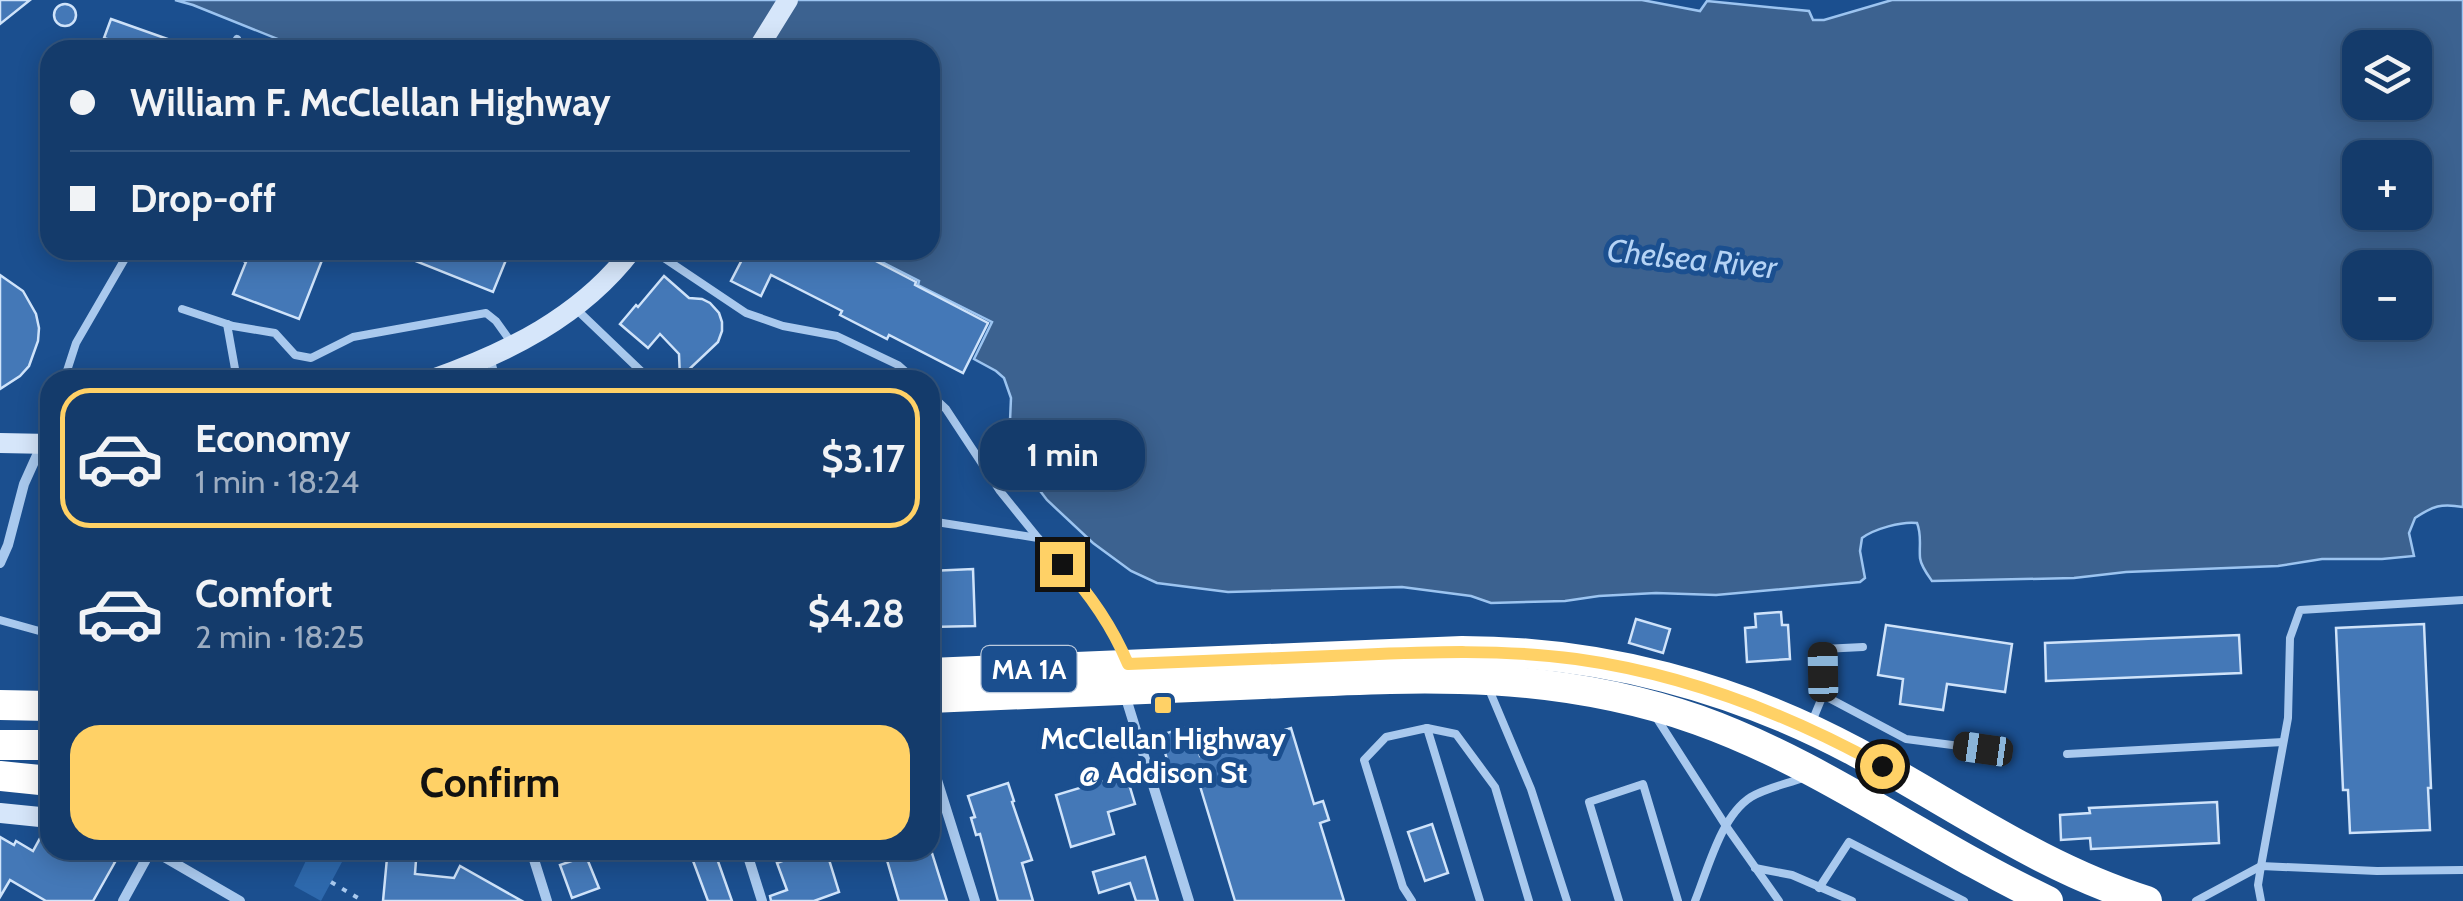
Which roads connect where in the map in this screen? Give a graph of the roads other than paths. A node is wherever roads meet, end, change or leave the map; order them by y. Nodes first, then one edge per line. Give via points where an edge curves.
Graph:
1 (788, 0) edge
2 (763, 40) edge
3 (124, 260) edge
4 (624, 260) edge
5 (667, 260) edge
6 (575, 308) junction
7 (182, 309) dead end
8 (227, 324) junction
9 (514, 346) junction
10 (490, 357) junction
11 (67, 370) edge
12 (235, 370) edge
13 (456, 370) edge
14 (493, 370) edge
15 (639, 370) edge
16 (904, 370) edge
17 (940, 403) edge
18 (0, 443) edge
19 (40, 444) edge
20 (40, 455) edge
21 (940, 523) edge
22 (1038, 538) junction
23 (0, 562) edge
24 (2463, 600) edge
25 (0, 620) edge
26 (40, 631) edge
27 (1863, 647) dead end
28 (940, 673) edge
29 (1126, 677) junction
30 (1484, 679) junction
31 (1824, 696) junction
32 (940, 697) edge
33 (0, 705) edge
34 (1648, 705) junction
35 (40, 706) edge
36 (1427, 728) junction
37 (1809, 729) junction
38 (2283, 742) junction
39 (0, 745) edge
40 (40, 745) edge
41 (1983, 749) dead end
42 (2068, 754) dead end
43 (1819, 773) junction
44 (0, 776) edge
45 (40, 780) edge
46 (940, 792) edge
47 (0, 814) edge
48 (40, 817) edge
49 (1726, 826) junction
50 (146, 860) edge
51 (168, 860) edge
52 (534, 860) edge
53 (749, 860) edge
54 (2261, 866) junction
55 (1755, 868) junction
56 (2463, 870) edge
57 (1820, 888) junction
58 (124, 901) edge
59 (240, 901) edge
60 (547, 901) edge
61 (762, 901) edge
62 (975, 901) edge
63 (1189, 901) edge
64 (1412, 901) edge
65 (1480, 901) edge
66 (1529, 901) edge
67 (1566, 901) edge
68 (1618, 901) edge
69 (1678, 901) edge
70 (1695, 901) edge
71 (1779, 901) edge
72 (1852, 901) edge
73 (1964, 901) edge
74 (2048, 901) edge
75 (2147, 901) edge
76 (2196, 901) edge
77 (2261, 901) edge

1 - 2 main road
3 - 11 lane
4 - 6 main road
5 - 16 lane via 746,313 837,336
6 - 9 main road
6 - 15 lane
7 - 8 lane
8 - 9 lane via 276,333 294,355 311,358 353,337 486,312
8 - 12 lane
9 - 10 main road
10 - 13 main road
10 - 14 lane
17 - 22 lane
18 - 19 main road
20 - 23 street
21 - 22 lane
22 - 29 lane via 1109,624
24 - 38 lane via 2300,610 2290,638
25 - 26 lane
27 - 31 lane via 1823,648
28 - 29 highway, MA 1A
29 - 30 highway, MA 1A
29 - 32 highway, MA 1A
29 - 37 highway, MA 1A via 1446,651 1544,656 1672,679
29 - 63 street
30 - 34 highway, MA 1A via 1562,686
30 - 67 lane via 1531,789
31 - 37 lane
31 - 41 lane via 1906,738
33 - 35 highway
34 - 43 highway, MA 1A
34 - 49 lane
36 - 64 lane via 1386,737 1364,760
36 - 65 lane
36 - 66 lane via 1456,734 1495,787
37 - 75 highway, MA 1A via 2022,848
38 - 42 lane
38 - 54 lane
39 - 40 highway
43 - 49 lane via 1754,795
43 - 74 highway, MA 1A
44 - 45 highway
46 - 62 street
47 - 48 main road
49 - 55 lane
49 - 70 lane
50 - 58 street
51 - 59 street
52 - 60 street
53 - 61 street
54 - 56 lane
54 - 76 lane
54 - 77 lane
55 - 57 lane
55 - 71 lane
57 - 72 lane
57 - 73 lane via 1849,842
68 - 69 lane via 1589,802 1643,784

